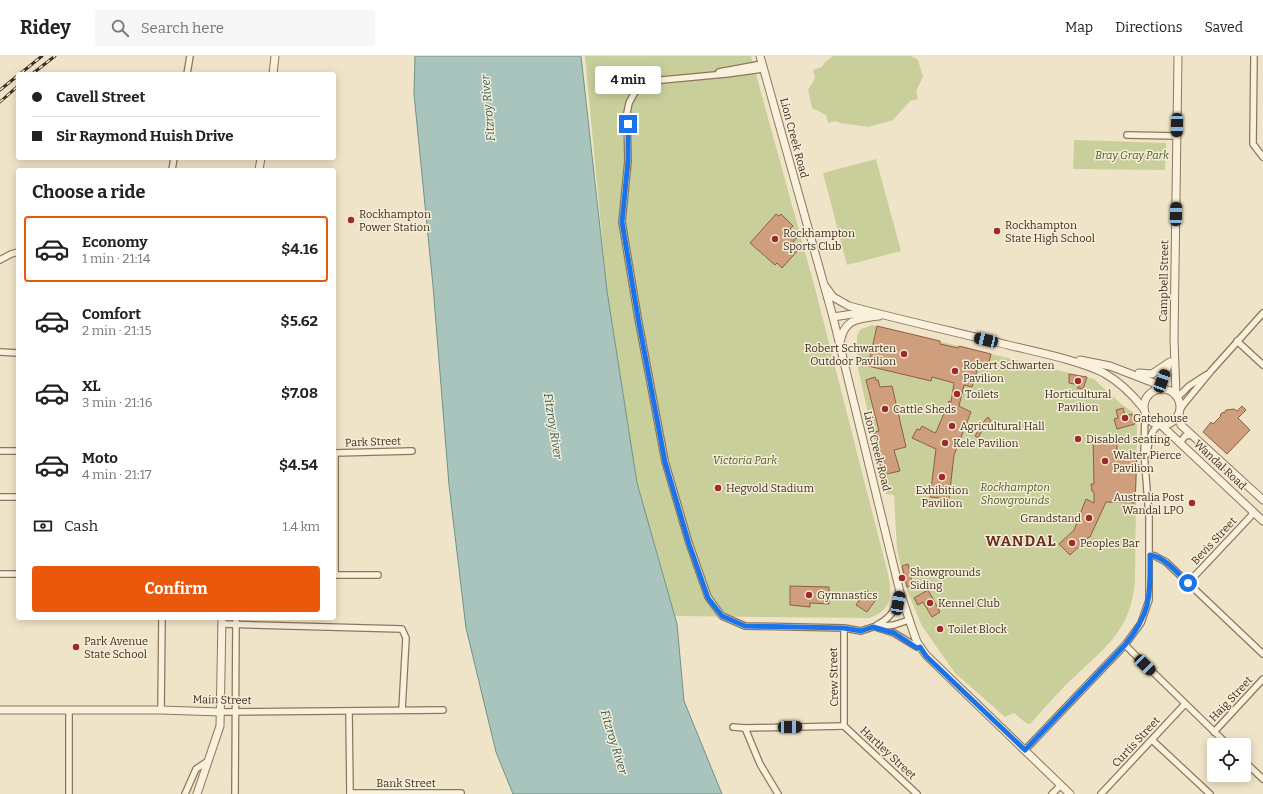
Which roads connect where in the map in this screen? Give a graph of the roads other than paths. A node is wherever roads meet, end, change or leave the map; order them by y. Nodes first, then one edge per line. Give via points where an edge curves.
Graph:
1 (190, 56) edge
2 (275, 56) edge
3 (760, 56) edge
4 (1178, 56) edge
5 (1254, 56) edge
6 (763, 67) junction
7 (187, 72) edge
8 (273, 72) edge
9 (1127, 135) dead end
10 (1177, 136) junction
11 (1263, 156) edge
12 (16, 253) edge
13 (0, 260) edge
14 (823, 284) junction
15 (1263, 314) edge
16 (883, 315) junction
17 (833, 317) junction
18 (1174, 339) junction
19 (1237, 341) junction
20 (840, 347) junction
21 (1026, 350) junction
22 (0, 352) edge
23 (16, 353) edge
24 (1170, 362) junction
25 (1263, 365) edge
26 (1110, 366) junction
27 (1211, 371) junction
28 (1158, 389) junction
29 (1177, 396) junction
30 (1145, 411) junction
31 (1180, 412) junction
32 (1160, 425) junction
33 (1192, 435) junction
34 (1180, 443) junction
35 (412, 450) dead end
36 (0, 451) edge
37 (16, 451) edge
38 (336, 453) edge
39 (1145, 460) junction
40 (0, 497) edge
41 (16, 497) edge
42 (1263, 500) edge
43 (1253, 511) junction
44 (1263, 521) edge
45 (1150, 555) junction
46 (0, 574) edge
47 (16, 574) edge
48 (336, 575) edge
49 (378, 575) dead end
50 (1188, 583) junction
51 (900, 592) junction
52 (162, 620) edge
53 (236, 620) edge
54 (909, 620) junction
55 (222, 621) edge
56 (236, 624) junction
57 (873, 627) junction
58 (844, 628) junction
59 (1125, 645) junction
60 (920, 647) junction
61 (1263, 654) edge
62 (1263, 679) edge
63 (1186, 704) junction
64 (0, 710) edge
65 (69, 710) junction
66 (161, 710) junction
67 (402, 710) junction
68 (443, 710) dead end
69 (221, 712) junction
70 (235, 712) junction
71 (350, 712) junction
72 (844, 726) junction
73 (733, 727) dead end
74 (745, 728) junction
75 (1214, 732) junction
76 (1220, 738) edge
77 (1152, 740) junction
78 (1025, 750) junction
79 (208, 761) junction
80 (1251, 767) edge
81 (1263, 779) edge
82 (1061, 785) junction
83 (350, 793) edge
84 (461, 793) dead end
85 (69, 794) edge
86 (185, 794) edge
87 (197, 794) edge
88 (235, 794) edge
89 (778, 794) edge
90 (917, 794) edge
91 (1052, 794) edge
92 (1070, 794) edge
93 (1101, 794) edge
94 (1210, 794) edge

1 - 7 street
2 - 8 street
3 - 6 street, Lion Creek Road
4 - 10 street, Campbell Street
5 - 11 street via 1253,144
6 - 14 street, Lion Creek Road
6 - 58 street via 703,76 659,79 638,89 630,99 627,113 628,161 622,222 665,462 708,598 717,611 731,621 745,626
9 - 10 street
10 - 18 street, Campbell Street
12 - 13 street
14 - 16 street via 833,296 845,304
14 - 17 street, Lion Creek Road
15 - 19 street
16 - 17 street via 853,314
16 - 20 street via 851,322 842,332
16 - 21 street
17 - 20 street, Lion Creek Road
18 - 24 street, Campbell Street
18 - 29 street, Campbell Street
19 - 25 street
19 - 27 street
20 - 51 street, Lion Creek Road
21 - 26 street
21 - 30 street via 1099,371 1128,391
22 - 23 street
24 - 26 street via 1152,374 1145,375
24 - 28 street, Campbell Street
26 - 28 street via 1154,382
27 - 29 street
27 - 31 street
28 - 29 street via 1165,389
28 - 30 street via 1146,399
29 - 31 street via 1180,401
30 - 32 street via 1150,420
30 - 39 street
31 - 32 street via 1170,424
31 - 33 street, Wandal Road via 1181,425
32 - 34 street, Wandal Road
32 - 39 street via 1153,430 1149,438
33 - 34 street via 1185,436
33 - 42 street, Wandal Road
34 - 43 street, Wandal Road
35 - 38 street, Park Street
36 - 37 street
39 - 45 street
40 - 41 street
42 - 43 street
43 - 44 street, Wandal Road
43 - 50 street, Bevis Street
45 - 50 street via 1166,562
45 - 59 street via 1147,608 1136,632
46 - 47 street
48 - 49 street
50 - 61 street
51 - 54 street, Lion Creek Road
51 - 57 street via 895,611 887,620
52 - 66 street
53 - 56 street
54 - 57 street via 894,625
54 - 60 street, Lion Creek Road
55 - 56 street
55 - 69 street
56 - 67 street via 402,629 406,638
56 - 70 street
57 - 58 street via 861,631
57 - 60 street via 894,633 917,648
58 - 72 street, Crew Street
59 - 63 street
59 - 78 street
60 - 78 street, Lion Creek Road via 926,656
62 - 75 street, Haig Street
63 - 75 street
63 - 77 street, Curtis Street
64 - 65 street, Main Street
65 - 66 street, Main Street
65 - 85 street
66 - 69 street, Main Street
67 - 68 street, Main Street
67 - 71 street, Main Street
69 - 70 street, Main Street
69 - 79 street via 219,730
70 - 71 street, Main Street
70 - 88 street
71 - 83 street
72 - 74 street
72 - 90 street, Hartley Street
73 - 74 street
74 - 89 street via 760,764
75 - 76 street
77 - 93 street, Curtis Street
77 - 94 street
78 - 82 street, Lion Creek Road
79 - 86 street via 196,769
79 - 87 street
80 - 81 street
82 - 91 street
82 - 92 street, Lion Creek Road
83 - 84 street, Bank Street

